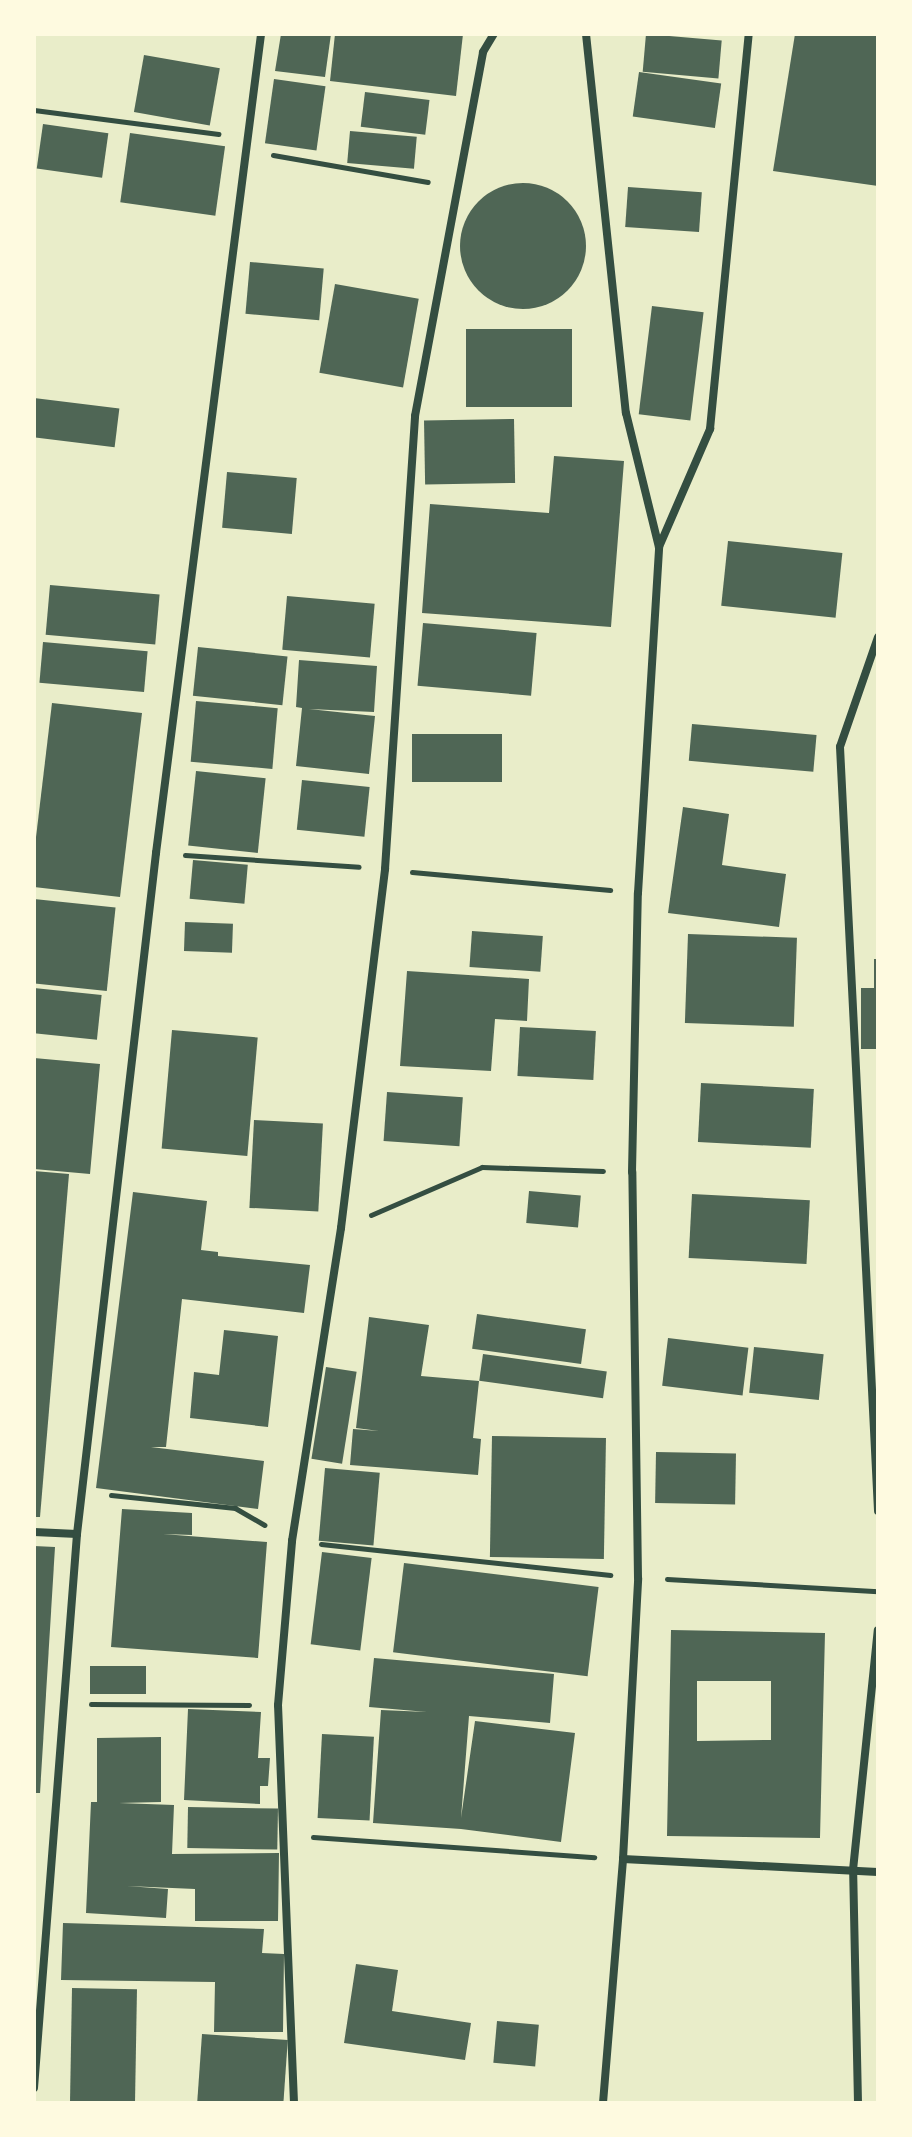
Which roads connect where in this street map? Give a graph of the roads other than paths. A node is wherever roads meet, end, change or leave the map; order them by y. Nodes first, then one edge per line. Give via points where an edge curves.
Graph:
1 (261, 34) edge
2 (494, 34) edge
3 (586, 34) edge
4 (749, 34) edge
5 (659, 547) junction
6 (878, 637) edge
7 (878, 1511) edge
8 (34, 1532) edge
9 (77, 1534) junction
10 (878, 1630) edge
11 (623, 1859) junction
12 (853, 1870) junction
13 (878, 1872) edge
14 (34, 2088) edge
15 (294, 2103) edge
16 (603, 2103) edge
17 (858, 2103) edge

1 - 9 street via 158,837
2 - 15 street via 483,52 415,416 385,869 341,1228 292,1541 278,1705
3 - 5 street via 626,413
4 - 5 street via 710,429
5 - 11 street via 638,893 632,1172 638,1578
6 - 7 street via 840,747
8 - 9 street
9 - 14 street
10 - 12 street
11 - 12 street
11 - 16 street
12 - 13 street
12 - 17 street

